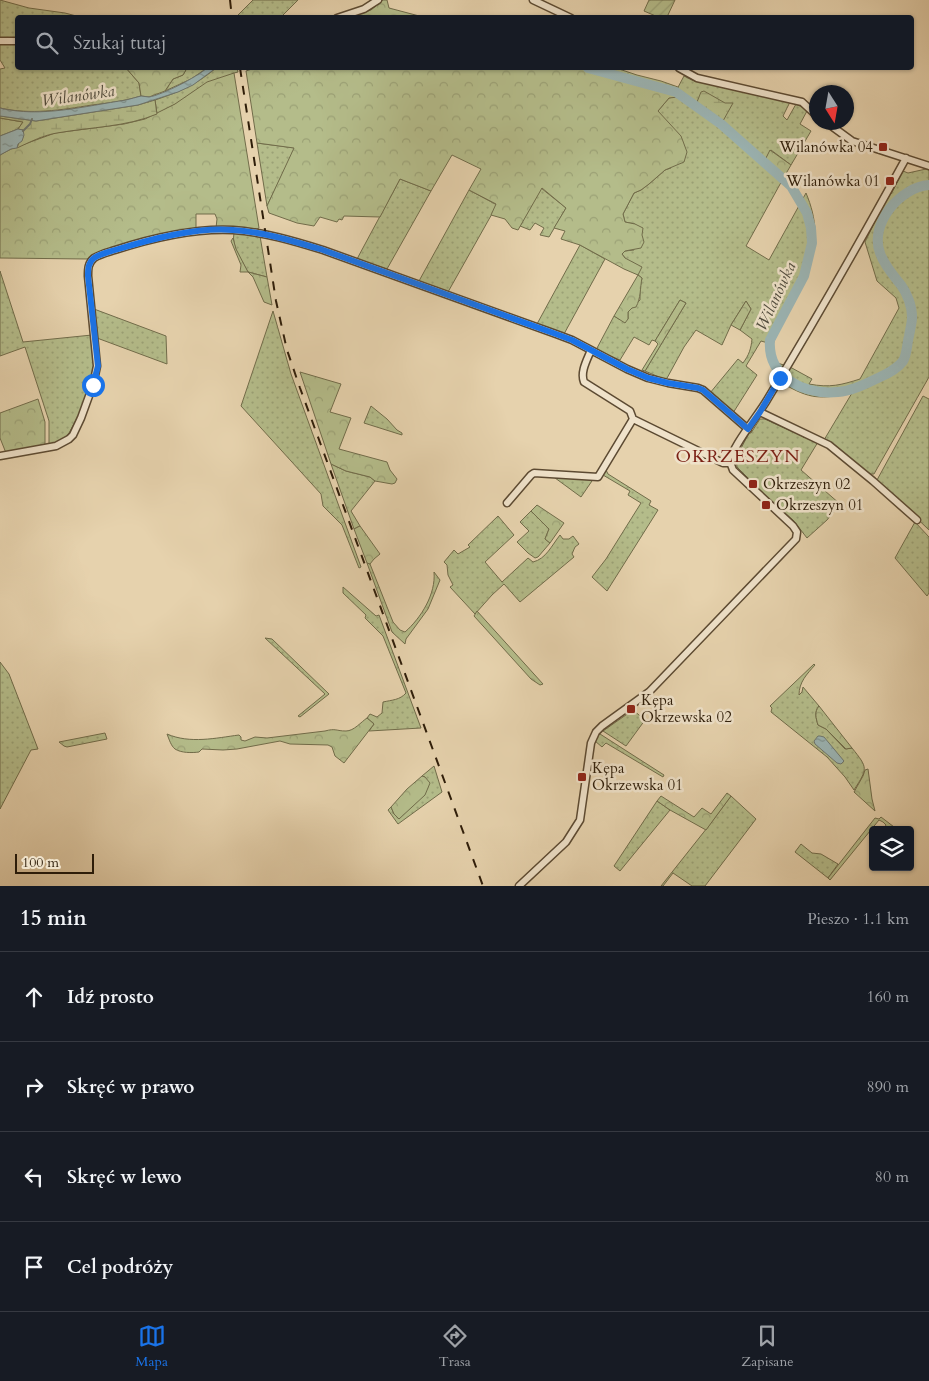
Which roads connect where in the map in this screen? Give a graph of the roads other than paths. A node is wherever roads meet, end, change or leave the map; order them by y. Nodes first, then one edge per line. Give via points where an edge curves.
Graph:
1 (378, 0) edge
2 (533, 0) edge
3 (346, 15) edge
4 (565, 15) edge
5 (0, 41) edge
6 (15, 41) edge
7 (683, 70) edge
8 (809, 108) edge
9 (838, 130) edge
10 (906, 158) junction
11 (929, 166) edge
12 (591, 350) junction
13 (760, 412) junction
14 (633, 419) junction
15 (748, 429) junction
16 (0, 456) edge
17 (730, 463) junction
18 (507, 503) dead end
19 (916, 520) dead end
20 (519, 886) edge

1 - 3 street via 369,7
2 - 4 street
5 - 6 street
7 - 8 street via 697,78 802,102
9 - 10 street via 852,140
10 - 11 street
10 - 13 street
12 - 14 street via 582,374 583,380 630,411
12 - 15 street via 648,378 703,390
12 - 16 street via 534,326 294,241 233,230 193,231 135,244 92,260 88,276 98,366 81,418 69,439 56,446
13 - 15 street
13 - 19 street via 828,445
14 - 17 street via 723,463
14 - 18 street via 598,477 534,473
15 - 17 street
17 - 20 street via 733,470 793,526 796,539 649,692 596,732 589,750 580,820 566,842

